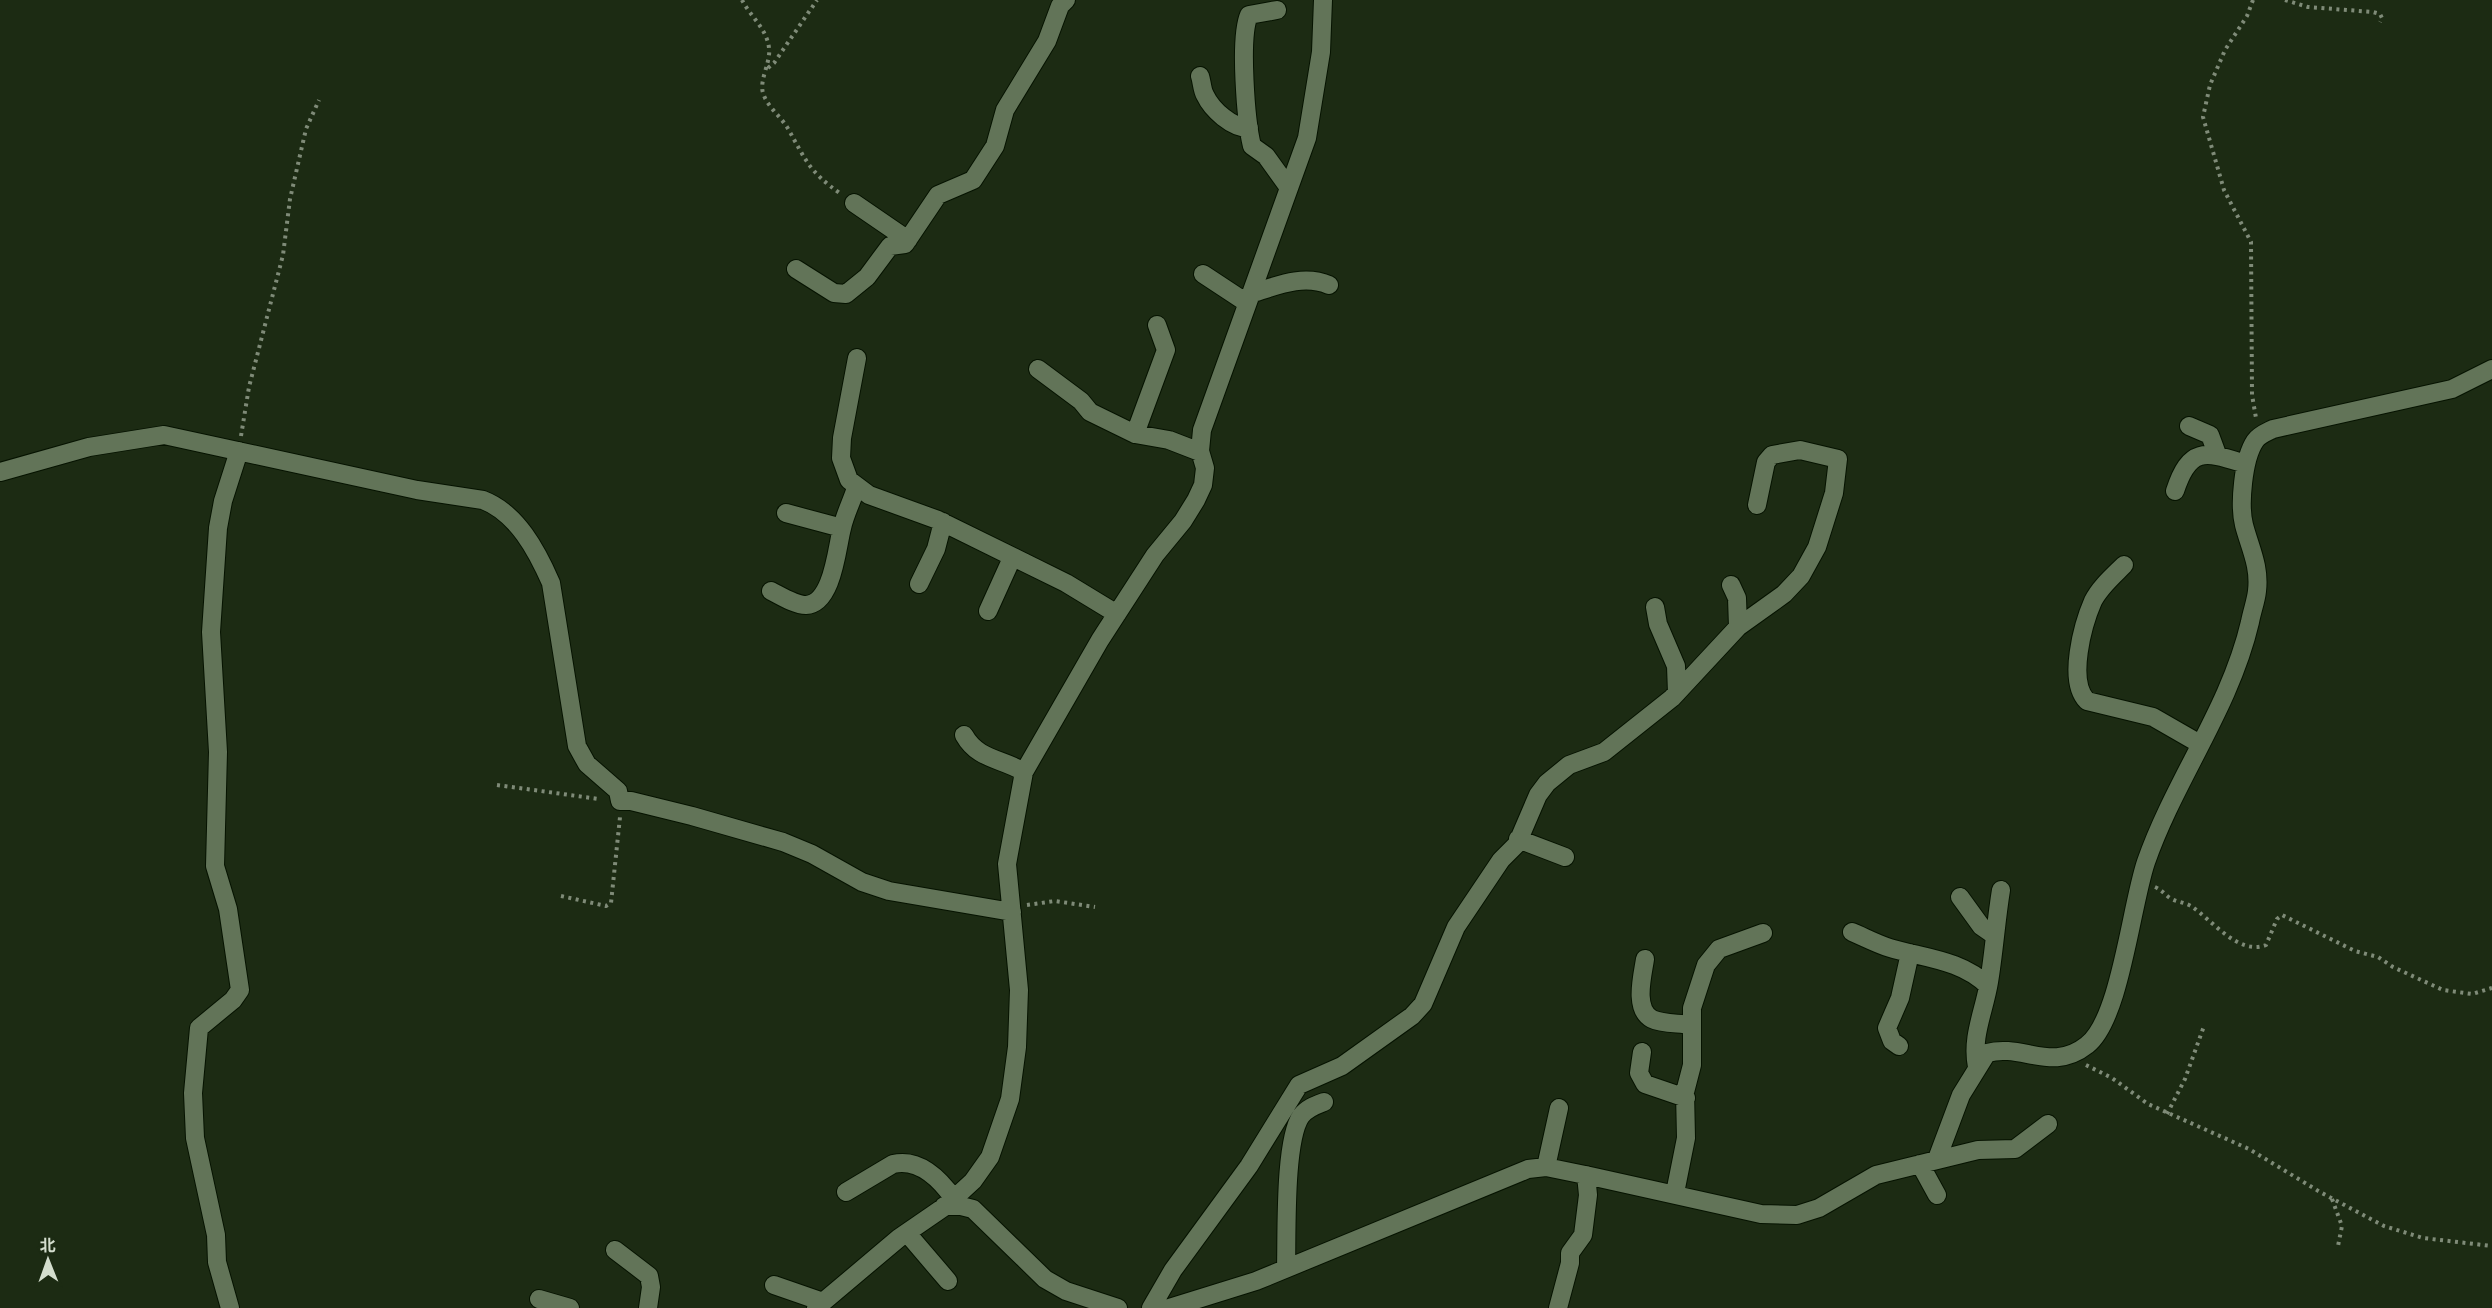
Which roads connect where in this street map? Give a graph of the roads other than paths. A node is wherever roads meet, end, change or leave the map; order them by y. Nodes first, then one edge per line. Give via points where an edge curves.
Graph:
1 (1066, 0) edge
2 (1323, 0) edge
3 (1277, 10) dead end
4 (1200, 76) dead end
5 (1249, 128) junction
6 (1289, 188) junction
7 (854, 203) road end
8 (908, 240) junction
9 (796, 270) dead end
10 (1203, 274) dead end
11 (1329, 285) dead end
12 (1249, 299) junction
13 (1156, 325) dead end
14 (857, 358) dead end
15 (1038, 369) dead end
16 (2492, 369) edge
17 (2189, 426) dead end
18 (1135, 434) junction
19 (239, 452) junction
20 (1200, 452) junction
21 (2217, 454) junction
22 (2246, 464) junction
23 (0, 472) edge
24 (856, 488) junction
25 (2175, 491) dead end
26 (1757, 505) dead end
27 (786, 513) dead end
28 (943, 522) junction
29 (842, 528) junction
30 (1012, 558) junction
31 (2124, 565) dead end
32 (919, 584) dead end
33 (1731, 585) dead end
34 (771, 591) dead end
35 (1655, 607) dead end
36 (988, 611) dead end
37 (1117, 615) junction
38 (1738, 627) junction
39 (1677, 693) junction
40 (964, 735) dead end
41 (2200, 744) junction
42 (1024, 772) junction
43 (1518, 839) junction
44 (1565, 857) dead end
45 (2001, 890) dead end
46 (1960, 897) dead end
47 (1012, 909) junction
48 (1852, 932) dead end
49 (1763, 933) dead end
50 (1994, 935) junction
51 (1910, 952) junction
52 (1645, 959) dead end
53 (1988, 986) junction
54 (1690, 1025) junction
55 (1899, 1046) dead end
56 (1642, 1052) dead end
57 (1977, 1067) junction
58 (1686, 1098) junction
59 (1324, 1102) dead end
60 (1559, 1108) dead end
61 (2048, 1124) dead end
62 (1928, 1162) junction
63 (1546, 1167) junction
64 (1586, 1175) junction
65 (846, 1192) dead end
66 (1675, 1193) junction
67 (1937, 1196) dead end
68 (949, 1202) junction
69 (907, 1233) junction
70 (615, 1250) dead end
71 (1286, 1268) junction
72 (948, 1281) dead end
73 (774, 1285) dead end
74 (539, 1299) dead end
75 (820, 1305) edge
76 (231, 1308) edge
77 (570, 1308) edge
78 (648, 1308) edge
79 (1118, 1308) edge
80 (1150, 1308) edge
81 (1169, 1308) edge
82 (1558, 1308) edge

1 - 8 street via 1047,41 1005,110 995,146 973,180 938,195
2 - 6 street via 1313,108
3 - 5 street via 1249,15 1246,22
4 - 5 street via 1205,95 1214,107 1240,128
5 - 6 street via 1252,146 1266,156
6 - 12 street
7 - 8 street
8 - 9 street via 890,246 867,278 846,294 834,293
10 - 12 street
11 - 12 street via 1293,281
12 - 20 street via 1202,430
13 - 18 street via 1166,350
14 - 24 street via 841,458
15 - 18 street via 1090,412
16 - 22 street via 2452,389 2282,426 2255,440
17 - 21 street via 2210,435
18 - 20 street via 1169,440
19 - 23 street via 164,435 89,447
19 - 47 street via 483,500 503,512 523,533 551,583 576,746 587,764 618,791 619,799 783,842 862,882 889,891
19 - 76 street via 218,528 211,632 218,752 215,866 228,909 240,990 199,1028 194,1093 196,1147 216,1235 217,1262
20 - 37 street via 1205,468 1203,485 1183,521 1155,555
21 - 22 street
21 - 25 street via 2197,456 2189,462
22 - 41 street via 2243,518 2256,562 2257,593 2230,687
24 - 28 street
24 - 29 street
26 - 38 street via 1766,462 1772,455 1800,450 1838,459 1834,493 1816,547 1801,576 1784,594
27 - 29 street
28 - 30 street
28 - 32 street via 936,549
29 - 34 street via 834,571 814,603 805,605
30 - 36 street
30 - 37 street via 1066,583
31 - 41 street via 2102,588 2091,608 2079,652 2080,695 2087,701 2153,717
33 - 38 street via 1737,598
35 - 39 street via 1676,666
37 - 42 street
38 - 39 street
39 - 43 street via 1604,752 1558,773 1538,795
40 - 42 street via 982,755
41 - 57 street via 2161,825 2139,885 2121,970 2105,1022 2088,1045 2067,1056 2040,1058 1998,1050 1987,1053
42 - 47 street via 1007,864
43 - 44 street
43 - 80 street via 1456,927 1423,1004 1342,1066 1299,1085
45 - 50 street
46 - 50 street via 1981,926
47 - 68 street via 1019,990 1010,1099 990,1157 974,1181
48 - 51 street via 1889,948
49 - 54 street via 1719,950 1706,965
50 - 53 street
51 - 53 street via 1964,969
51 - 55 street via 1900,998 1887,1028 1892,1041
52 - 54 street via 1640,993 1645,1012 1651,1019
53 - 57 street via 1975,1039
54 - 58 street via 1692,1065
56 - 58 street via 1639,1073 1645,1084
57 - 62 street
58 - 66 street via 1686,1138
59 - 71 street via 1308,1109 1296,1128 1290,1166
60 - 63 street
61 - 62 street via 2015,1149 1978,1150
62 - 66 street via 1876,1175 1826,1205 1797,1215 1761,1214
62 - 67 street
63 - 64 street
63 - 71 street via 1500,1179
64 - 66 street
64 - 82 street via 1588,1196 1583,1235 1570,1252
65 - 68 street via 900,1162 917,1164 944,1184
68 - 69 street
68 - 79 street via 974,1209 1032,1270 1053,1285
69 - 72 street
69 - 75 street
70 - 78 street via 649,1276
71 - 81 street
73 - 75 street
74 - 77 street

